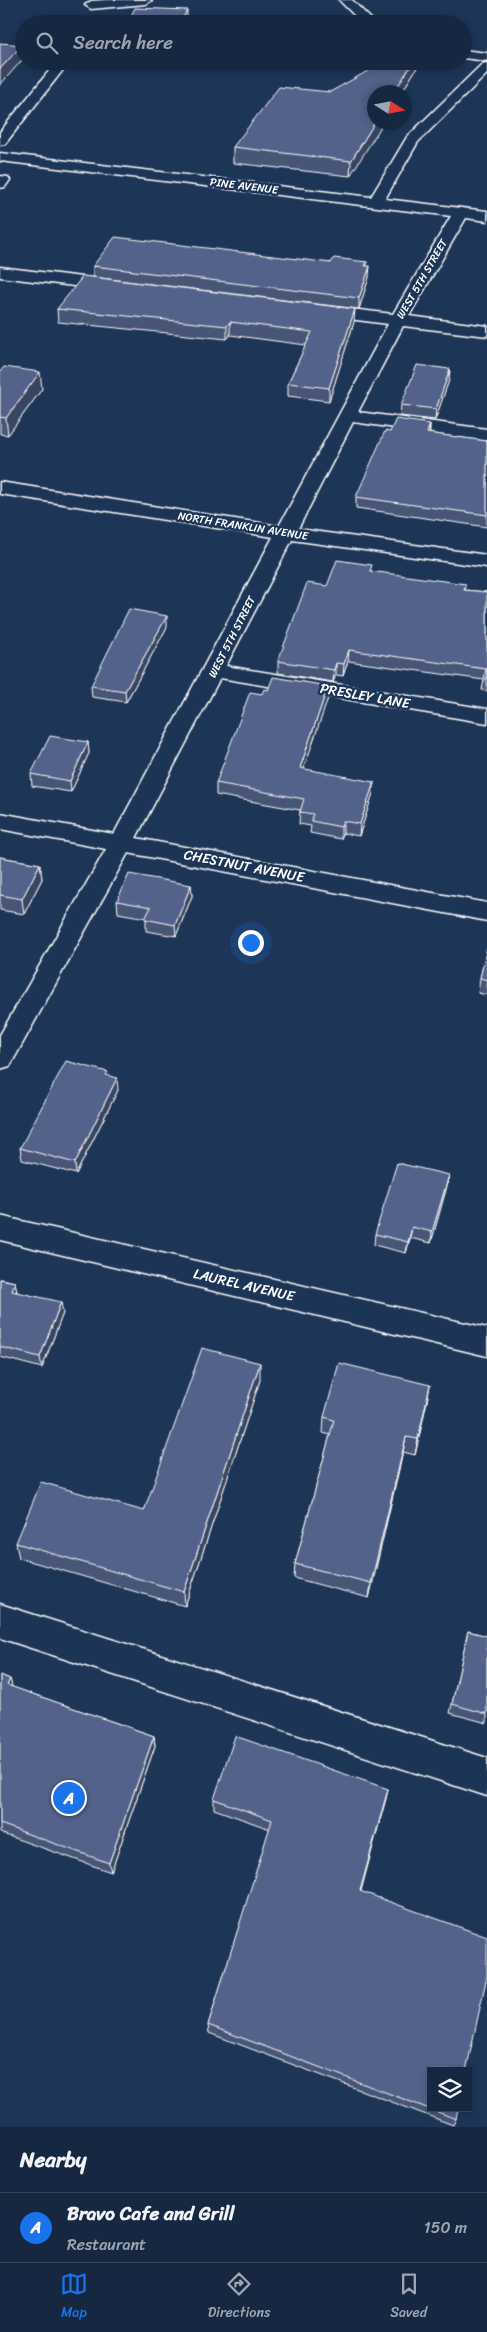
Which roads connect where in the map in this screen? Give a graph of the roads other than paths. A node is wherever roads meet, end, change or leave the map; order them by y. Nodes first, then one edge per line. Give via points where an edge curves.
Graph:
1 (146, 0) edge
2 (345, 0) edge
3 (89, 7) edge
4 (361, 15) edge
5 (472, 55) edge
6 (487, 57) edge
7 (487, 67) edge
8 (57, 70) edge
9 (0, 141) edge
10 (0, 157) edge
11 (376, 202) junction
12 (461, 213) junction
13 (487, 216) edge
14 (0, 272) edge
15 (126, 287) edge
16 (301, 308) edge
17 (398, 320) junction
18 (487, 331) edge
19 (348, 416) junction
20 (487, 435) edge
21 (0, 488) edge
22 (285, 533) junction
23 (487, 561) edge
24 (214, 670) junction
25 (487, 716) edge
26 (0, 821) edge
27 (121, 844) junction
28 (487, 912) edge
29 (0, 1060) edge
30 (0, 1228) edge
31 (487, 1342) edge
32 (0, 1621) edge
33 (487, 1778) edge

1 - 3 street
2 - 4 street
5 - 6 street
7 - 11 street via 412,140
8 - 9 street
10 - 11 street, PINE AVENUE
11 - 12 street, PINE AVENUE
12 - 13 street, PINE AVENUE
12 - 17 street, WEST 5TH STREET
14 - 15 street
16 - 17 street
17 - 18 street
17 - 19 street, WEST 5TH STREET
19 - 20 street
19 - 22 street, WEST 5TH STREET
21 - 22 street, NORTH FRANKLIN AVENUE
22 - 23 street, NORTH FRANKLIN AVENUE
22 - 24 street, WEST 5TH STREET
24 - 25 street, PRESLEY LANE
24 - 27 street, WEST 5TH STREET
26 - 27 street, CHESTNUT AVENUE
27 - 28 street, CHESTNUT AVENUE
27 - 29 street, WEST 5TH STREET
30 - 31 street, LAUREL AVENUE
32 - 33 street

